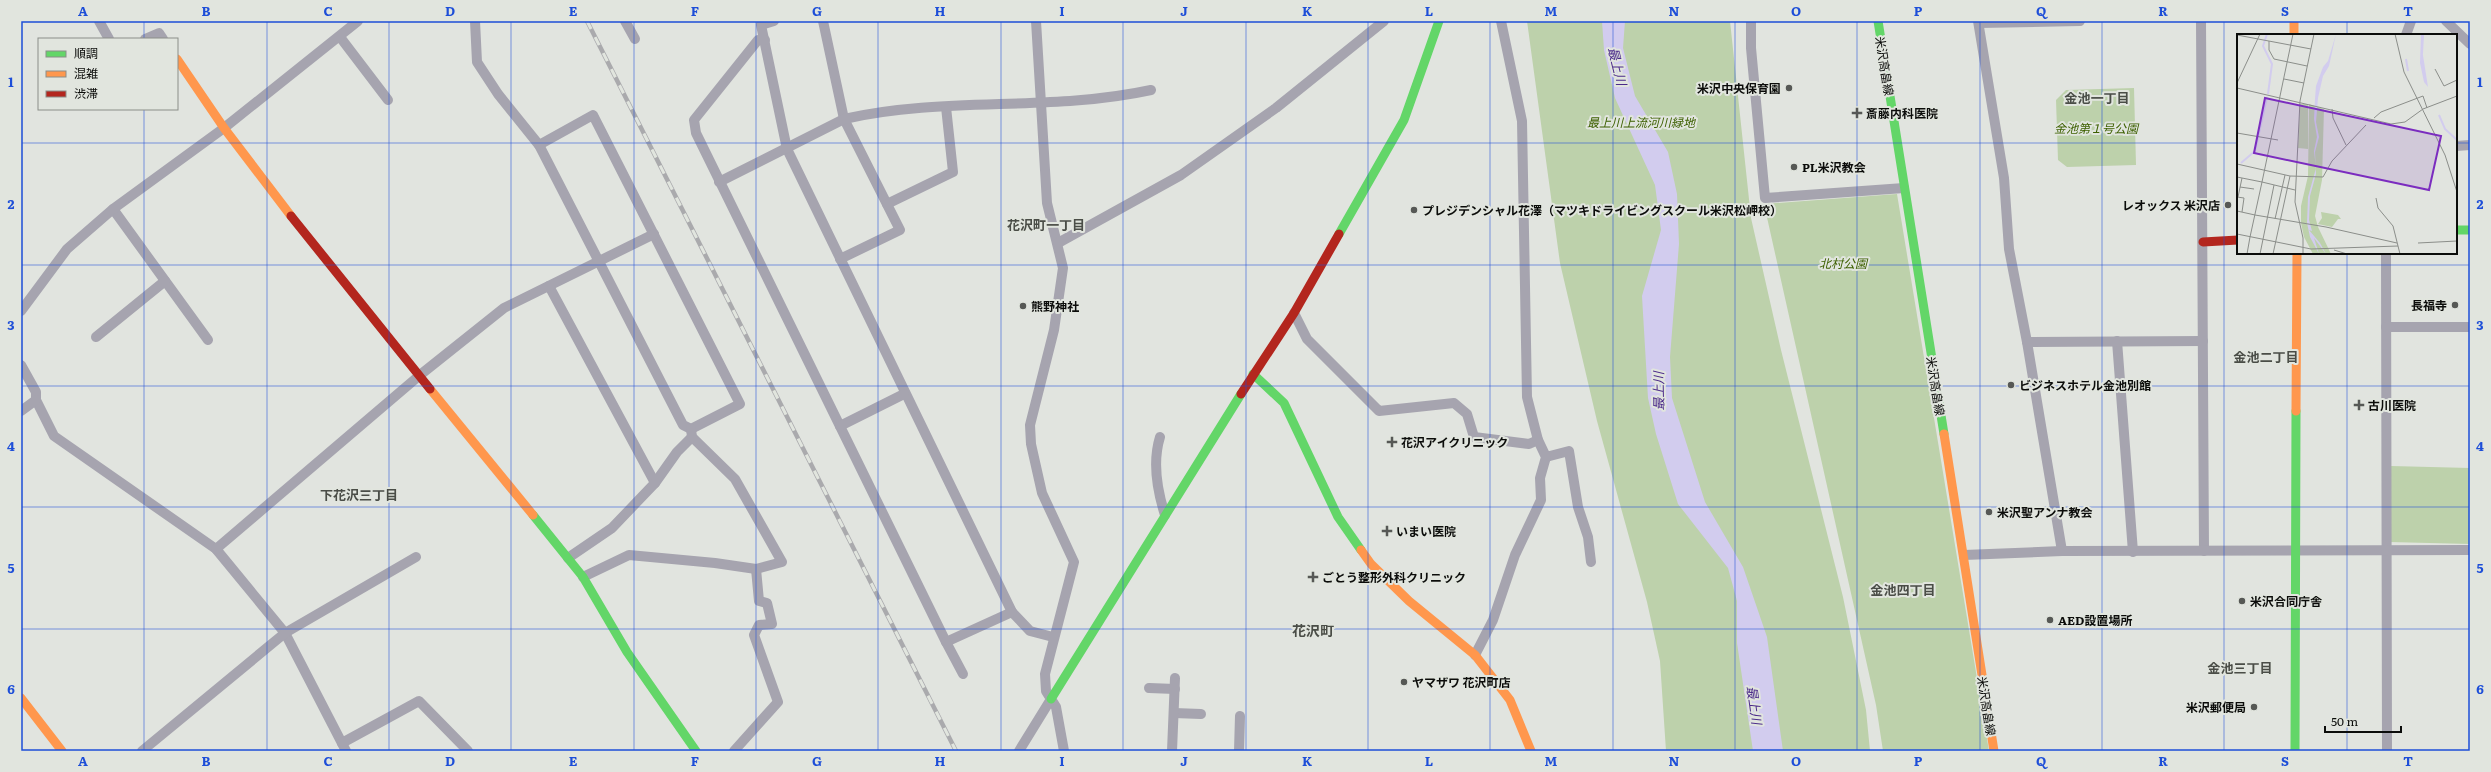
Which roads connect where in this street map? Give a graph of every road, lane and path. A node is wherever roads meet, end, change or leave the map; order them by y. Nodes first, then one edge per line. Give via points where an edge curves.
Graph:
1 (99, 21) edge
2 (358, 21) edge
3 (475, 21) edge
4 (625, 21) edge
5 (774, 21) edge
6 (823, 21) edge
7 (1036, 21) edge
8 (1384, 21) edge
9 (1439, 21) edge
10 (1500, 21) edge
11 (1751, 21) edge
12 (1878, 21) edge
13 (2080, 21) edge
14 (2201, 21) edge
15 (2294, 21) edge
16 (2411, 21) edge
17 (2446, 21) edge
18 (1978, 22) edge
19 (2294, 34) edge
20 (2406, 34) edge
21 (340, 37) junction
22 (108, 38) edge
23 (147, 38) edge
24 (162, 38) edge
25 (635, 39) dead end
26 (765, 40) junction
27 (2470, 44) edge
28 (178, 60) edge
29 (1151, 90) dead end
30 (388, 100) dead end
31 (1040, 103) junction
32 (946, 107) junction
33 (844, 119) junction
34 (224, 128) junction
35 (539, 145) junction
36 (2470, 145) edge
37 (2457, 146) edge
38 (787, 149) junction
39 (719, 182) junction
40 (1904, 188) junction
41 (887, 204) junction
42 (114, 209) junction
43 (2457, 230) edge
44 (2470, 230) edge
45 (654, 234) junction
46 (2237, 240) edge
47 (2203, 242) junction
48 (1058, 243) junction
49 (2297, 254) edge
50 (2386, 254) edge
51 (840, 259) junction
52 (600, 260) junction
53 (165, 281) junction
54 (549, 286) junction
55 (21, 311) edge
56 (1294, 313) junction
57 (2470, 326) edge
58 (2386, 328) junction
59 (96, 337) dead end
60 (208, 340) dead end
61 (2203, 340) junction
62 (2027, 342) junction
63 (2118, 342) junction
64 (21, 365) edge
65 (1253, 374) junction
66 (420, 375) junction
67 (904, 394) junction
68 (36, 400) junction
69 (21, 411) edge
70 (840, 426) junction
71 (692, 433) junction
72 (1160, 437) dead end
73 (1538, 440) junction
74 (1546, 457) junction
75 (655, 483) junction
76 (1165, 516) junction
77 (216, 549) junction
78 (2386, 549) junction
79 (2470, 550) edge
80 (2062, 551) junction
81 (2204, 551) junction
82 (2133, 552) junction
83 (2295, 552) junction
84 (1964, 555) junction
85 (416, 557) dead end
86 (568, 558) junction
87 (1591, 562) dead end
88 (756, 568) junction
89 (583, 577) junction
90 (1012, 612) junction
91 (285, 633) junction
92 (1053, 637) junction
93 (946, 642) junction
94 (1475, 655) junction
95 (964, 674) dead end
96 (1175, 678) dead end
97 (1149, 688) dead end
98 (1175, 689) junction
99 (21, 698) edge
100 (1051, 699) junction
101 (1174, 713) junction
102 (1201, 714) dead end
103 (1240, 716) dead end
104 (344, 747) edge
105 (62, 751) edge
106 (142, 751) edge
107 (468, 751) edge
108 (696, 751) edge
109 (734, 751) edge
110 (1019, 751) edge
111 (1064, 751) edge
112 (1172, 751) edge
113 (1238, 751) edge
114 (1531, 751) edge
115 (1994, 751) edge
116 (2295, 751) edge
117 (2387, 751) edge

1 - 22 street
2 - 21 street
3 - 35 street via 477,62 498,94
4 - 25 street
5 - 26 street via 761,25
6 - 33 street
7 - 31 street
8 - 48 street via 1276,108 1181,175
9 - 56 main road via 1404,120
10 - 73 street via 1522,121 1527,397
11 - 40 street via 1751,48 1765,198
12 - 40 main road, 米沢高畠線
13 - 18 street
14 - 47 street
15 - 19 main road
16 - 20 street
17 - 27 street
18 - 62 street via 2004,178 2009,249
21 - 30 street
21 - 34 street
23 - 24 street via 159,33
26 - 38 street
26 - 39 street via 758,40 694,120 696,133
28 - 34 main road
29 - 31 street via 1119,97
31 - 32 street
31 - 48 street via 1047,203
32 - 33 street via 864,114
32 - 41 street via 953,172
33 - 38 street
33 - 41 street
34 - 42 street
34 - 66 main road via 318,251
35 - 45 street via 593,114
35 - 52 street
36 - 37 street
38 - 39 street
38 - 51 street
39 - 70 street
40 - 84 main road, 米沢高畠線
41 - 51 street via 900,230
42 - 53 street
42 - 55 street via 67,249
43 - 44 main road
45 - 52 street
45 - 71 street via 740,404
46 - 47 main road
47 - 61 street
48 - 92 street via 1063,268 1054,330 1030,425 1031,444 1042,493 1074,562
49 - 83 main road
50 - 58 street
51 - 67 street
52 - 54 street
52 - 71 street via 683,425
53 - 59 street
53 - 60 street
54 - 66 street via 504,308
54 - 75 street
56 - 65 main road
56 - 73 street via 1307,339 1379,411 1454,403 1467,414 1474,437 1530,444
57 - 58 street
58 - 78 street
61 - 63 street
61 - 81 street
62 - 63 street
62 - 80 street
63 - 82 street
64 - 68 street via 36,392
65 - 76 main road
65 - 94 main road via 1284,403 1338,518 1371,564 1408,601
66 - 77 street
66 - 86 main road
67 - 70 street
67 - 90 street
68 - 69 street
68 - 77 street via 54,436
70 - 93 street
71 - 75 street
71 - 88 street via 735,479 782,562
72 - 76 street via 1156,451 1158,492
73 - 74 street
74 - 87 street via 1569,451 1578,507 1588,537
74 - 94 street via 1540,478 1541,500 1515,555 1493,620
75 - 86 street via 612,528
76 - 100 main road
77 - 91 street
78 - 79 street
78 - 83 street
78 - 117 street
80 - 82 street
80 - 84 street
81 - 82 street
81 - 83 street
83 - 116 main road
84 - 115 main road, 米沢高畠線
85 - 91 street
86 - 89 main road
88 - 89 street via 629,555
88 - 109 street via 759,601 766,603 772,624 759,625 754,635 778,702
89 - 108 main road via 627,652
90 - 92 street via 1030,631
90 - 93 street
91 - 104 street
91 - 106 street
92 - 100 street via 1045,674 1046,691
93 - 95 street
94 - 114 main road via 1510,700
96 - 98 street
97 - 98 street
98 - 101 street
99 - 105 main road
100 - 110 street
100 - 111 street via 1056,707
101 - 102 street
101 - 112 street
103 - 113 street
104 - 107 street via 419,701

